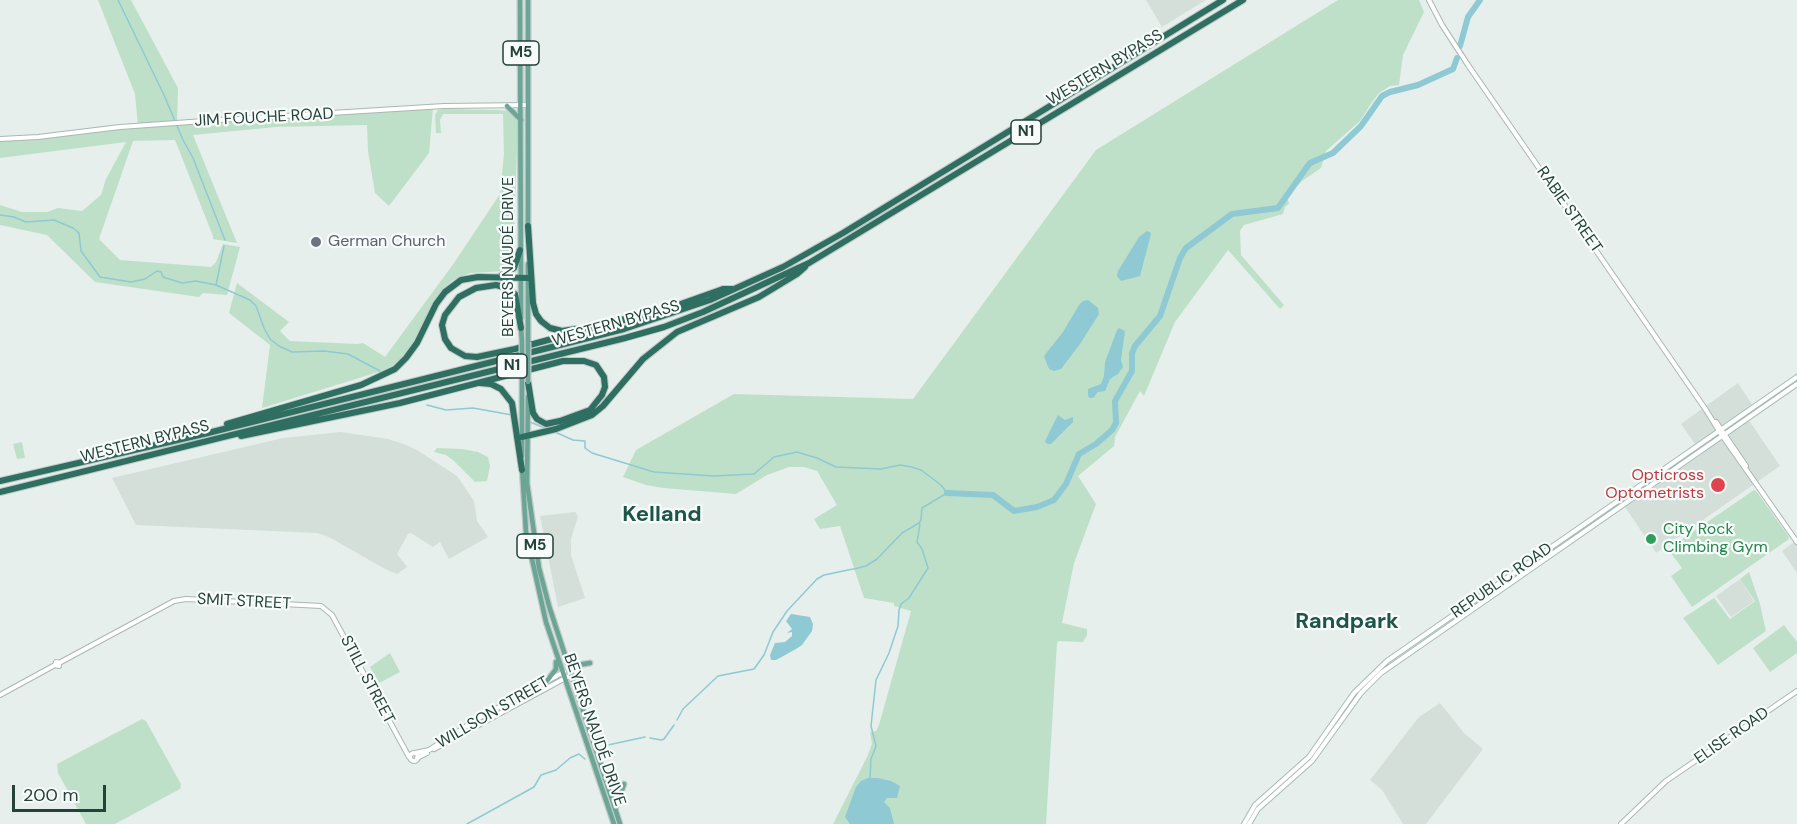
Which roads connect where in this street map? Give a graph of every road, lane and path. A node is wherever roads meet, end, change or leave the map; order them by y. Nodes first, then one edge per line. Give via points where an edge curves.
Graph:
1 (520, 0) edge
2 (528, 0) edge
3 (1223, 0) edge
4 (1243, 0) edge
5 (1429, 0) edge
6 (528, 105) junction
7 (507, 106) junction
8 (522, 106) junction
9 (521, 120) junction
10 (0, 139) edge
11 (528, 226) junction
12 (520, 250) junction
13 (809, 263) junction
14 (490, 277) junction
15 (524, 278) junction
16 (735, 289) junction
17 (626, 320) junction
18 (521, 328) junction
19 (525, 342) junction
20 (1797, 377) edge
21 (528, 382) junction
22 (1797, 384) edge
23 (468, 385) junction
24 (1722, 432) junction
25 (208, 433) junction
26 (525, 436) junction
27 (206, 441) junction
28 (522, 470) junction
29 (0, 481) edge
30 (0, 492) edge
31 (1797, 542) edge
32 (332, 615) joint
33 (551, 640) junction
34 (564, 652) junction
35 (590, 663) dead end
36 (570, 673) junction
37 (563, 676) junction
38 (548, 681) junction
39 (1797, 691) edge
40 (0, 695) edge
41 (402, 745) junction
42 (416, 755) junction
43 (409, 757) junction
44 (604, 777) junction
45 (615, 809) junction
46 (614, 824) edge
47 (620, 824) edge
48 (1244, 824) edge
49 (1250, 824) edge
50 (1621, 824) edge

1 - 8 main road, BEYERS NAUDÉ DRIVE / M5
2 - 6 main road, BEYERS NAUDÉ DRIVE / M5
3 - 16 highway, WESTERN BYPASS / N1 via 843,233
4 - 13 highway, WESTERN BYPASS / N1
5 - 24 street, RABIE STREET via 1468,65
6 - 8 street, JIM FOUCHE ROAD
6 - 11 main road, BEYERS NAUDÉ DRIVE / M5
7 - 8 street, JIM FOUCHE ROAD
7 - 9 main road
7 - 10 street, JIM FOUCHE ROAD via 444,106 175,123
8 - 9 main road, BEYERS NAUDÉ DRIVE / M5
9 - 12 main road, BEYERS NAUDÉ DRIVE / M5
11 - 15 main road, BEYERS NAUDÉ DRIVE / M5
11 - 17 highway via 533,303 541,321 562,331
12 - 14 highway via 511,271
12 - 15 main road, BEYERS NAUDÉ DRIVE / M5
13 - 26 highway via 759,297 677,332 643,359 592,415
13 - 27 highway, WESTERN BYPASS / N1 via 736,298 645,333
14 - 15 highway
14 - 25 highway via 469,278 450,288 436,304 413,350 385,375
15 - 18 main road, BEYERS NAUDÉ DRIVE / M5
15 - 19 main road, BEYERS NAUDÉ DRIVE / M5
16 - 17 highway via 723,289
16 - 25 highway, WESTERN BYPASS / N1 via 624,329
17 - 18 highway via 477,357 451,348 442,325 459,297 476,288 496,285 515,294
18 - 19 main road, BEYERS NAUDÉ DRIVE / M5
19 - 21 main road, BEYERS NAUDÉ DRIVE / M5, bridge
19 - 26 main road, BEYERS NAUDÉ DRIVE / M5, bridge
20 - 24 street, REPUBLIC ROAD
21 - 23 highway via 533,413 546,423 560,422 590,410 605,387 596,365 576,360
21 - 26 main road, BEYERS NAUDÉ DRIVE / M5
22 - 24 street, REPUBLIC ROAD
23 - 27 highway via 284,429
23 - 28 highway via 491,384 509,397
24 - 31 street, RABIE STREET
24 - 48 street, REPUBLIC ROAD via 1381,666 1354,693 1312,753 1255,805
24 - 49 street, REPUBLIC ROAD via 1381,673 1361,693 1312,761 1258,809
25 - 29 highway, WESTERN BYPASS / N1
26 - 28 main road, BEYERS NAUDÉ DRIVE / M5
26 - 34 main road, BEYERS NAUDÉ DRIVE / M5 via 532,531 544,589
27 - 30 highway, WESTERN BYPASS / N1
28 - 33 main road, BEYERS NAUDÉ DRIVE / M5 via 526,532
32 - 40 street, SMIT STREET via 324,607 314,605 174,601
32 - 41 street, STILL STREET
33 - 37 main road, BEYERS NAUDÉ DRIVE / M5
33 - 38 main road via 556,666
34 - 35 main road via 575,664
34 - 36 main road, BEYERS NAUDÉ DRIVE / M5
36 - 37 street, WILLSON STREET
36 - 44 main road, BEYERS NAUDÉ DRIVE / M5
37 - 38 street, WILLSON STREET
37 - 42 street, WILLSON STREET
37 - 46 main road, BEYERS NAUDÉ DRIVE / M5
38 - 42 street, WILLSON STREET
39 - 50 street, ELISE ROAD via 1666,781
41 - 42 street, STILL STREET
41 - 43 street, STILL STREET
42 - 43 street
42 - 43 street via 413,762
44 - 45 main road, BEYERS NAUDÉ DRIVE / M5
44 - 45 main road via 609,783 622,785
45 - 47 main road, BEYERS NAUDÉ DRIVE / M5

